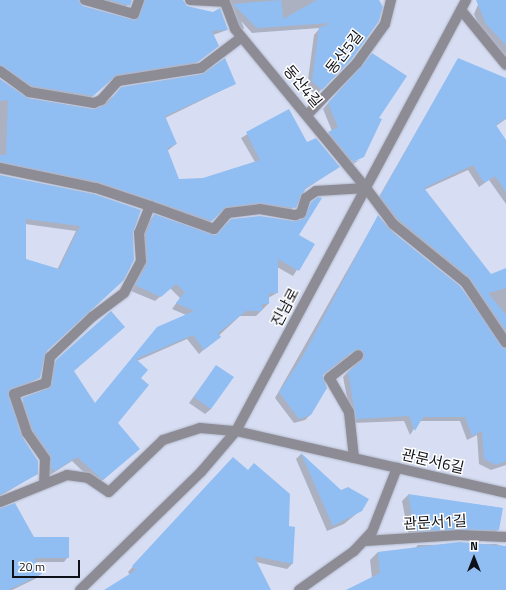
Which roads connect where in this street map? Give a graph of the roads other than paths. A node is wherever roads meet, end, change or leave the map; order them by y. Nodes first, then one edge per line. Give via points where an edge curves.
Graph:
1 (85, 0) edge
2 (139, 0) edge
3 (190, 0) edge
4 (391, 0) edge
5 (466, 0) edge
6 (224, 1) edge
7 (461, 10) junction
8 (242, 37) junction
9 (506, 65) edge
10 (0, 71) edge
11 (308, 114) junction
12 (0, 168) edge
13 (366, 188) junction
14 (150, 206) junction
15 (506, 343) edge
16 (358, 355) dead end
17 (236, 431) junction
18 (354, 458) junction
19 (397, 468) junction
20 (44, 482) junction
21 (506, 493) edge
22 (0, 502) edge
23 (506, 537) edge
24 (365, 541) junction
25 (80, 590) edge
26 (299, 590) edge

1 - 2 street via 134,14
3 - 6 street
4 - 11 street, 동산5길 via 385,24 357,63
5 - 7 street, 진남로
6 - 8 street, 동산4길 via 230,22
7 - 9 street
7 - 13 street, 진남로
8 - 10 street via 201,68 118,81 101,100 94,103 30,92
8 - 11 street, 동산4길
11 - 13 street, 동산4길
12 - 14 street via 96,188
13 - 14 street via 316,190 306,198 301,213 295,215 260,209 228,213 214,229
13 - 15 street, 동산4길 via 393,224 465,282
13 - 17 street, 진남로
14 - 20 street via 139,232 141,261 124,293 92,317 50,357 46,383 14,394 27,433 45,459
16 - 18 street via 329,378 347,404
17 - 18 street, 관문서6길
17 - 20 street, 관문서6길 via 207,427 163,440 109,492 79,475
17 - 25 street, 진남로 via 201,472
18 - 19 street, 관문서6길
19 - 21 street, 관문서6길
19 - 24 street via 384,510
20 - 22 street
23 - 24 street, 관문서1길 via 459,535
24 - 26 street

